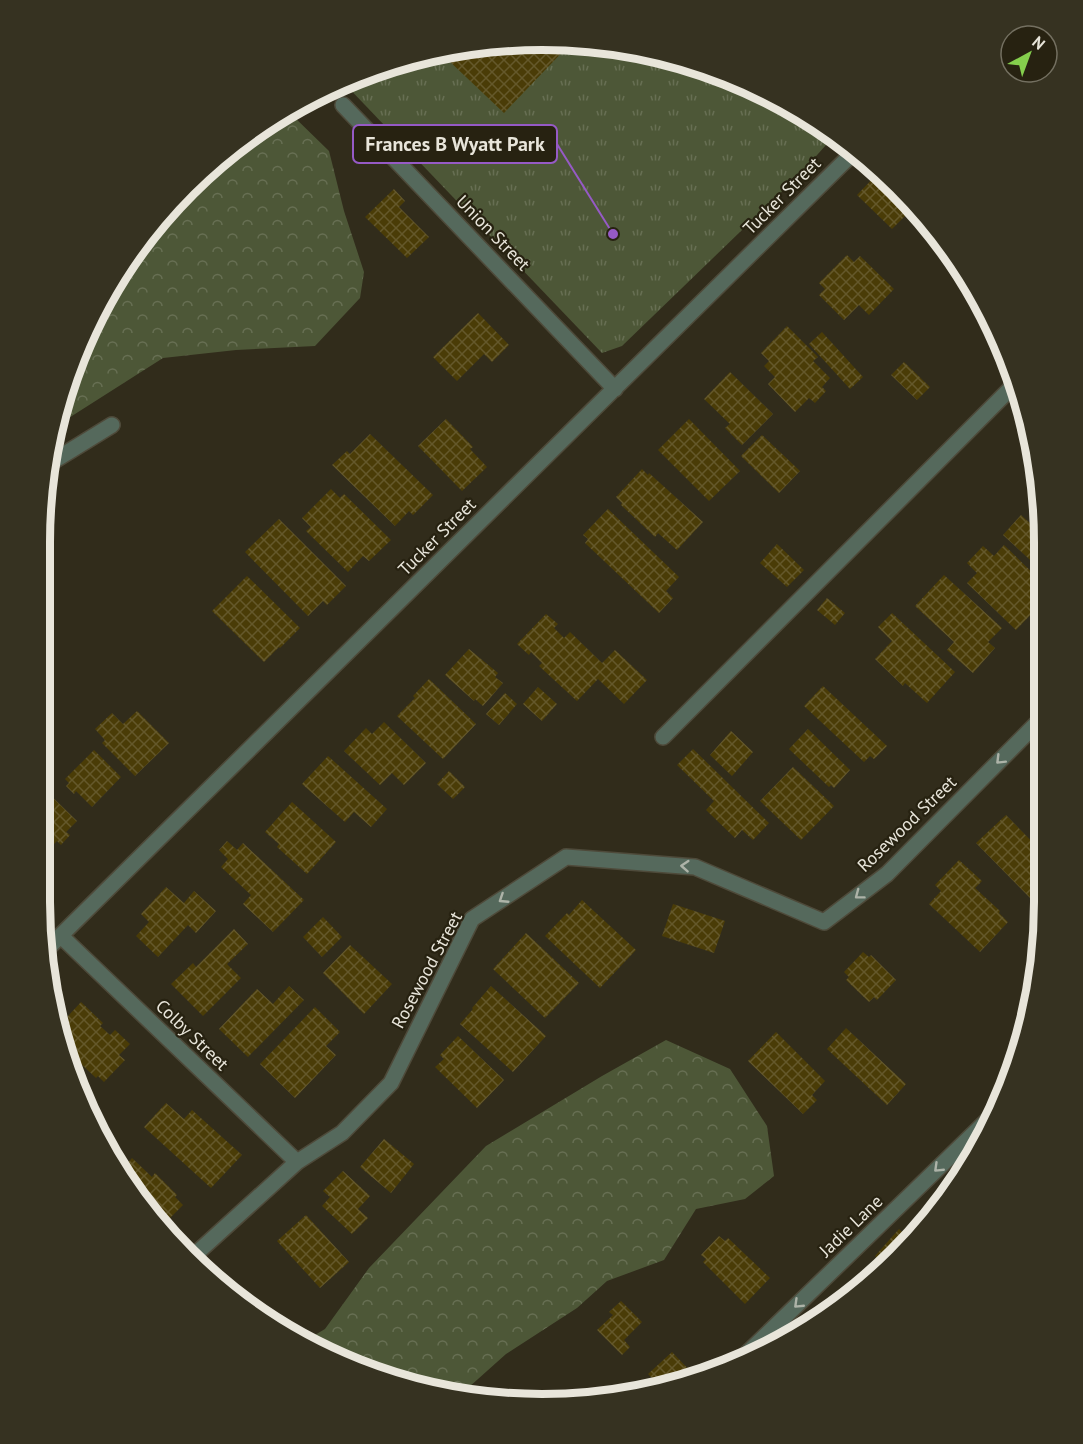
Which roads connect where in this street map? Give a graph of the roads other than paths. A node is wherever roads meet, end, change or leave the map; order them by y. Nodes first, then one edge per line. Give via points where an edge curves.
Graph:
1 (343, 105) dead end
2 (849, 157) edge
3 (615, 389) junction
4 (1009, 390) edge
5 (112, 425) dead end
6 (57, 459) edge
7 (1034, 726) edge
8 (663, 737) dead end
9 (61, 936) junction
10 (52, 945) edge
11 (978, 1130) edge
12 (297, 1162) junction
13 (197, 1253) edge
14 (756, 1345) edge

1 - 3 street, Union Street
2 - 3 street, Tucker Street
3 - 9 street, Tucker Street
4 - 8 street
5 - 6 street
7 -> 12 street, Rosewood Street via 887,874 824,922 695,867 566,857 472,919 391,1083 342,1132
9 - 10 street, Tucker Street
9 - 12 street, Colby Street
11 -> 14 street, Jadie Lane
12 - 13 street, Rosewood Street

